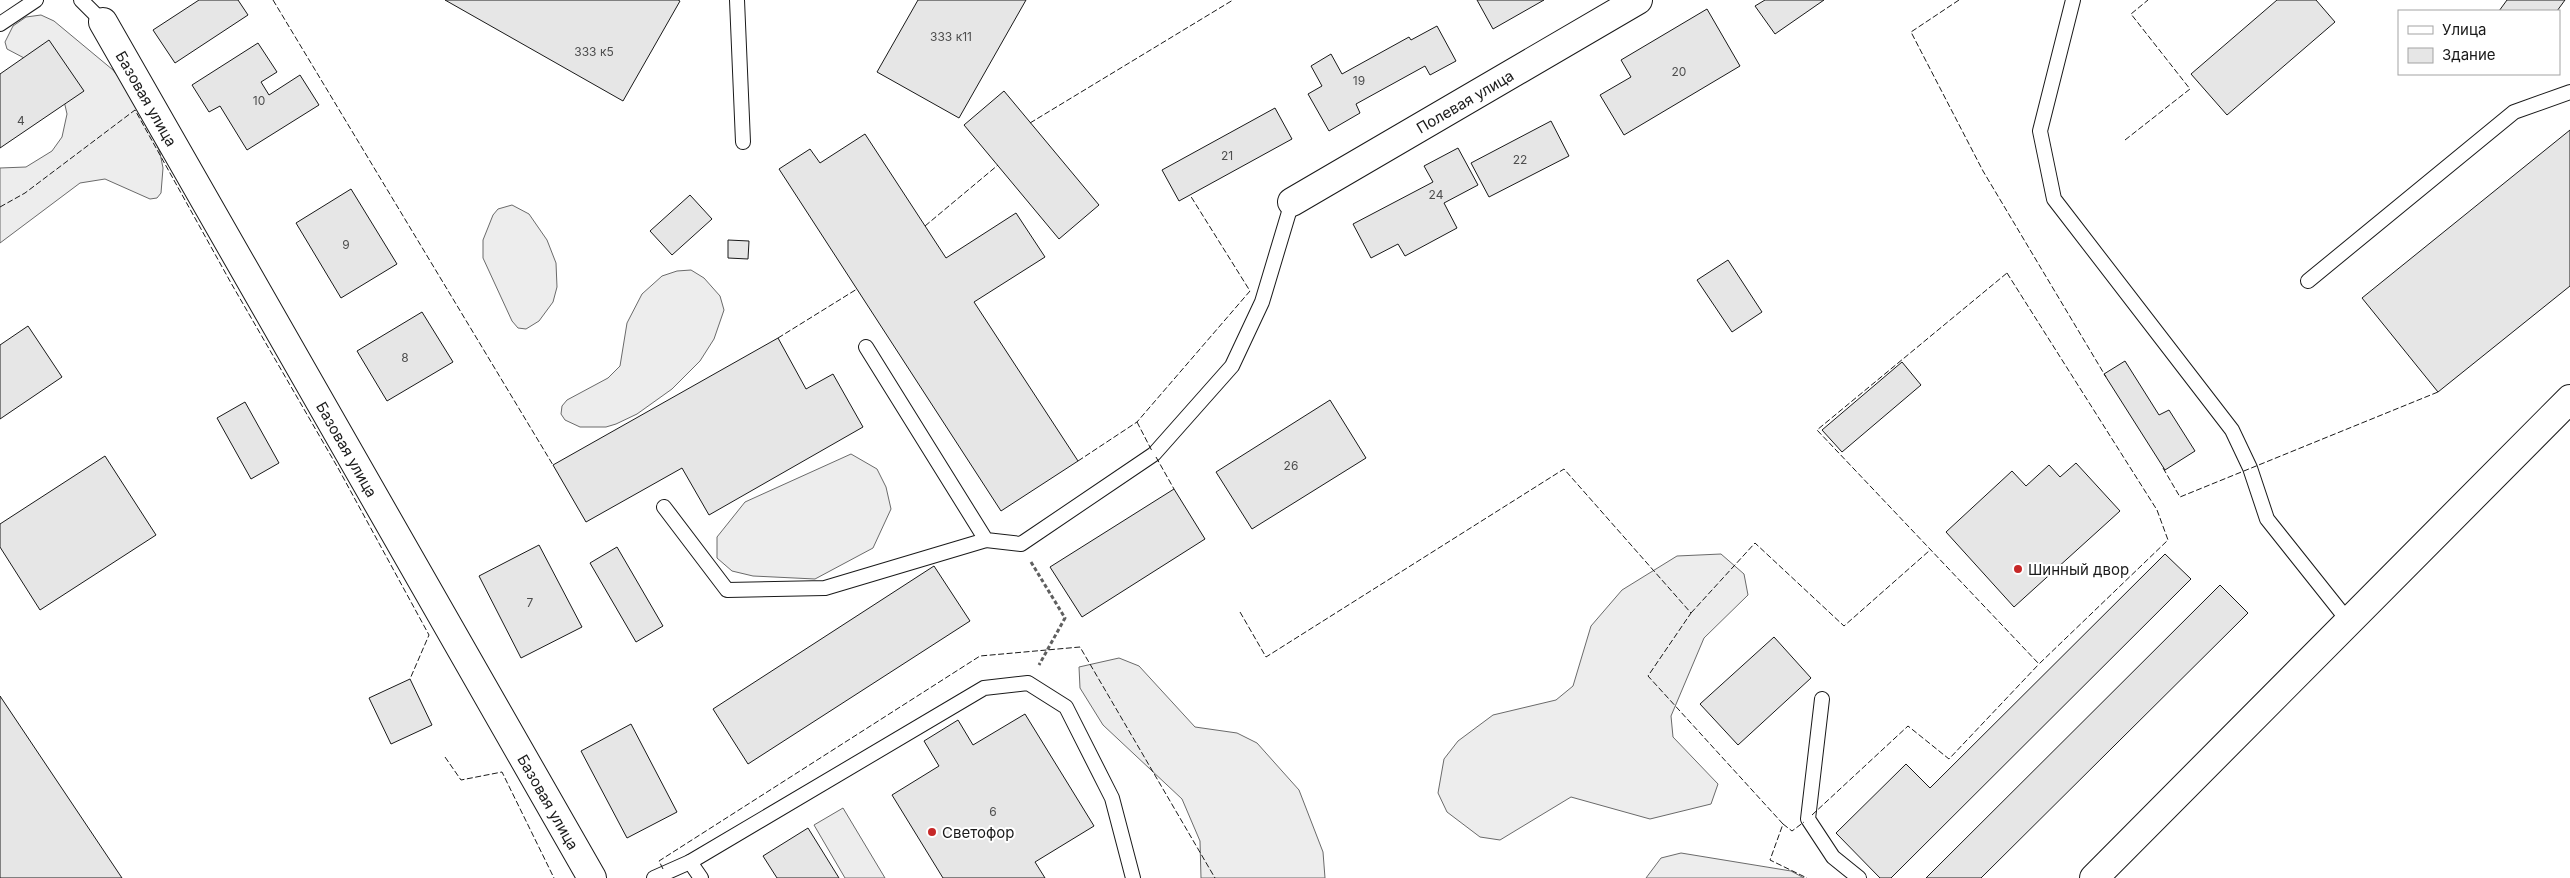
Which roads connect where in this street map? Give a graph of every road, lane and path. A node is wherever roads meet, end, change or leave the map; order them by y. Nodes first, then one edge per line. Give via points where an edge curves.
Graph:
1 (36, 0) edge
2 (81, 0) edge
3 (737, 0) edge
4 (1638, 0) edge
5 (2073, 0) edge
6 (104, 22) joint
7 (0, 24) edge
8 (2570, 92) edge
9 (743, 142) dead end
10 (1292, 202) joint
11 (2308, 281) dead end
12 (866, 347) dead end
13 (2570, 399) edge
14 (664, 507) dead end
15 (986, 540) junction
16 (1021, 544) junction
17 (2349, 622) junction
18 (1028, 683) junction
19 (1822, 699) dead end
20 (690, 862) junction
21 (592, 878) edge
22 (654, 878) edge
23 (701, 878) edge
24 (1133, 878) edge
25 (1859, 878) edge
26 (2094, 878) edge

1 - 7 lane
2 - 6 lane
3 - 9 lane
4 - 10 street, Полевая улица
5 - 17 lane via 2040,131 2054,199 2232,430 2250,468 2267,519
6 - 21 street, Базовая улица
8 - 11 lane via 2514,112
10 - 16 lane via 1262,302 1232,366 1154,454
12 - 15 lane
13 - 17 street
14 - 15 lane via 727,590 825,588
15 - 16 lane
16 - 18 path via 1065,618
17 - 26 street
18 - 20 lane via 984,688
18 - 24 lane via 1066,707 1112,798
19 - 25 lane via 1808,819 1833,856
20 - 22 lane
20 - 23 lane

